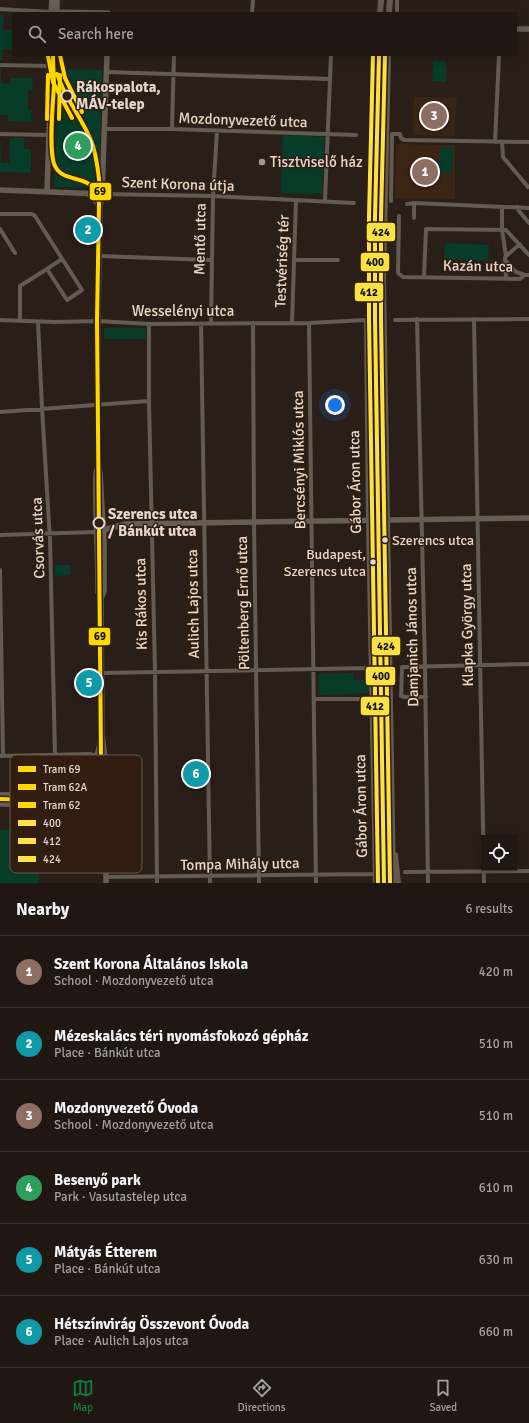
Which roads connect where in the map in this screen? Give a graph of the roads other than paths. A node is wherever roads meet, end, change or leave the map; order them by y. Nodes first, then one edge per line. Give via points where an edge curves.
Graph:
1 (52, 0) edge
2 (58, 0) edge
3 (253, 0) edge
4 (390, 0) edge
5 (397, 0) edge
6 (380, 2) edge
7 (0, 9) edge
8 (53, 12) edge
9 (252, 12) edge
10 (375, 12) edge
11 (390, 12) edge
12 (397, 12) edge
13 (529, 28) edge
14 (517, 29) edge
15 (50, 56) edge
16 (107, 56) edge
17 (174, 56) edge
18 (331, 56) edge
19 (379, 56) edge
20 (388, 56) edge
21 (498, 56) edge
22 (0, 65) edge
23 (50, 66) junction
24 (106, 72) junction
25 (173, 74) junction
26 (330, 79) junction
27 (104, 129) junction
28 (172, 129) junction
29 (217, 131) junction
30 (0, 134) edge
31 (328, 135) junction
32 (356, 135) dead end
33 (49, 136) junction
34 (495, 142) junction
35 (502, 142) junction
36 (529, 142) edge
37 (528, 187) edge
38 (0, 190) edge
39 (47, 192) junction
40 (88, 193) junction
41 (102, 194) junction
42 (213, 196) junction
43 (296, 200) junction
44 (325, 200) junction
45 (391, 201) dead end
46 (354, 203) dead end
47 (408, 203) dead end
48 (414, 203) junction
49 (100, 207) junction
50 (502, 207) junction
51 (517, 207) junction
52 (529, 208) edge
53 (0, 214) edge
54 (399, 216) dead end
55 (414, 218) dead end
56 (529, 223) edge
57 (0, 229) edge
58 (502, 230) junction
59 (520, 244) junction
60 (15, 253) dead end
61 (99, 256) junction
62 (529, 256) edge
63 (506, 258) junction
64 (62, 259) junction
65 (211, 260) junction
66 (295, 260) junction
67 (338, 260) dead end
68 (47, 269) junction
69 (527, 275) edge
70 (424, 277) junction
71 (506, 278) junction
72 (417, 319) junction
73 (474, 319) junction
74 (529, 319) edge
75 (0, 320) edge
76 (366, 320) joint
77 (395, 320) dead end
78 (20, 321) junction
79 (98, 321) junction
80 (38, 322) junction
81 (253, 323) junction
82 (292, 323) junction
83 (309, 323) junction
84 (149, 324) junction
85 (201, 324) junction
86 (211, 324) junction
87 (149, 401) junction
88 (99, 405) junction
89 (42, 408) junction
90 (0, 412) edge
91 (98, 465) junction
92 (529, 518) edge
93 (477, 519) junction
94 (422, 520) junction
95 (311, 521) junction
96 (368, 521) junction
97 (378, 521) junction
98 (387, 521) junction
99 (254, 522) junction
100 (204, 523) junction
101 (152, 524) junction
102 (104, 530) junction
103 (96, 532) junction
104 (0, 534) edge
105 (50, 534) junction
106 (0, 570) edge
107 (101, 599) junction
108 (529, 664) edge
109 (480, 665) junction
110 (370, 668) junction
111 (425, 668) junction
112 (314, 669) junction
113 (206, 670) junction
114 (256, 670) junction
115 (155, 672) junction
116 (102, 673) junction
117 (426, 697) junction
118 (371, 698) junction
119 (314, 699) junction
120 (102, 734) junction
121 (54, 755) joint
122 (94, 755) edge
123 (97, 755) edge
124 (105, 755) edge
125 (1, 756) edge
126 (0, 804) edge
127 (10, 804) edge
128 (383, 823) junction
129 (391, 824) junction
130 (529, 871) edge
131 (405, 872) dead end
132 (428, 872) junction
133 (483, 872) junction
134 (374, 874) junction
135 (316, 875) junction
136 (157, 876) junction
137 (210, 876) junction
138 (259, 876) junction
139 (106, 880) edge
140 (157, 883) edge
141 (210, 883) edge
142 (260, 883) edge
143 (316, 883) edge
144 (376, 883) edge
145 (384, 883) edge
146 (393, 883) edge
147 (398, 883) edge
148 (428, 883) edge
149 (484, 883) edge

1 - 8 street
2 - 8 street
3 - 9 street
4 - 11 main road
5 - 12 street
6 - 10 main road
7 - 8 street
13 - 14 street
15 - 23 street
16 - 24 street
17 - 25 street
18 - 26 street
19 - 97 main road via 375,264
20 - 98 main road via 383,280
21 - 34 street
22 - 23 street
23 - 33 street
24 - 25 street
24 - 27 street
25 - 26 street
25 - 28 street
26 - 31 street
27 - 28 street, Mozdonyvezető utca
27 - 41 street
28 - 29 street, Mozdonyvezető utca
29 - 31 street, Mozdonyvezető utca
29 - 42 street, Mentő utca
30 - 33 street
31 - 32 street, Mozdonyvezető utca
31 - 44 street
33 - 39 street
34 - 35 street
34 - 45 street via 404,140 400,134 392,134
35 - 36 street
35 - 37 street via 503,157
38 - 39 street, Szent Korona útja
39 - 40 street, Szent Korona útja
40 - 41 street, Szent Korona útja
40 - 49 street
41 - 42 street, Szent Korona útja
41 - 49 street
42 - 43 street, Szent Korona útja
42 - 65 street, Mentő utca
43 - 44 street, Szent Korona útja
43 - 66 street, Testvériség tér
44 - 46 street, Szent Korona útja
47 - 48 street
48 - 50 street
48 - 55 street
49 - 61 street
50 - 51 street
50 - 58 street
51 - 52 street
51 - 56 street
53 - 64 street via 32,214
54 - 70 street, Kazán utca via 398,273 403,277
57 - 60 street
58 - 59 street via 506,230
58 - 63 street
58 - 70 street via 426,230
59 - 62 street
59 - 63 street
61 - 65 street
61 - 79 street
63 - 69 street via 516,272
63 - 71 street
64 - 68 street
64 - 68 street via 82,290 67,300
65 - 86 street, Mentő utca
66 - 67 street
66 - 82 street, Testvériség tér
68 - 78 street via 20,286
69 - 71 street, Kazán utca via 520,279
70 - 71 street, Kazán utca
72 - 73 street
72 - 77 street
72 - 94 street, Damjanich János utca
73 - 74 street
73 - 93 street, Klapka György utca
75 - 78 street, Wesselényi utca
76 - 83 street, Wesselényi utca
76 - 96 street, Gábor Áron utca
78 - 80 street, Wesselényi utca
79 - 80 street, Wesselényi utca
79 - 84 street, Wesselényi utca
79 - 88 street
80 - 89 street, Csorvás utca
81 - 82 street, Wesselényi utca
81 - 86 street, Wesselényi utca
81 - 99 street, Pöltenberg Ernő utca
82 - 83 street, Wesselényi utca
83 - 95 street, Bercsényi Miklós utca
84 - 85 street, Wesselényi utca
84 - 87 street, Kis Rákos utca
85 - 86 street, Wesselényi utca
85 - 100 street, Aulich Lajos utca
87 - 88 street
87 - 101 street, Kis Rákos utca
88 - 89 street
88 - 91 street
89 - 90 street
89 - 105 street, Csorvás utca
91 - 102 street
91 - 103 street
92 - 93 street
93 - 94 street
93 - 109 street, Klapka György utca
94 - 98 street
94 - 111 street, Damjanich János utca
95 - 96 street
95 - 99 street
95 - 112 street, Bercsényi Miklós utca
96 - 97 street
96 - 110 street, Gábor Áron utca
97 - 98 street
97 - 128 main road
98 - 129 main road
99 - 100 street
99 - 114 street, Pöltenberg Ernő utca
100 - 101 street
100 - 113 street, Aulich Lajos utca
101 - 102 street via 125,524
101 - 115 street, Kis Rákos utca
102 - 103 street
102 - 107 street via 104,591
103 - 105 street
103 - 107 street via 98,592
104 - 105 street
105 - 121 street, Csorvás utca
106 - 125 street
107 - 116 street
108 - 109 street
109 - 111 street
109 - 133 street, Klapka György utca
110 - 112 street
110 - 118 street, Gábor Áron utca
111 - 117 street, Damjanich János utca
111 - 117 street via 402,667 401,696
112 - 114 street
112 - 119 street, Bercsényi Miklós utca
113 - 114 street
113 - 115 street
113 - 137 street, Aulich Lajos utca
114 - 138 street, Pöltenberg Ernő utca
115 - 116 street
115 - 136 street, Kis Rákos utca
116 - 120 street
117 - 132 street, Damjanich János utca
118 - 119 street
118 - 134 street, Gábor Áron utca
119 - 135 street
120 - 123 street
120 - 124 street
121 - 122 street
126 - 127 street
128 - 144 main road
128 - 145 main road
129 - 146 main road
129 - 147 main road
130 - 133 street
131 - 132 street
132 - 133 street
132 - 148 street, Damjanich János utca
133 - 149 street, Klapka György utca
134 - 135 street, Tompa Mihály utca
134 - 144 street, Gábor Áron utca
135 - 138 street, Tompa Mihály utca
135 - 143 street
136 - 137 street, Tompa Mihály utca
136 - 139 street, Tompa Mihály utca
136 - 140 street, Kis Rákos utca
137 - 138 street, Tompa Mihály utca
137 - 141 street, Aulich Lajos utca
138 - 142 street, Pöltenberg Ernő utca

